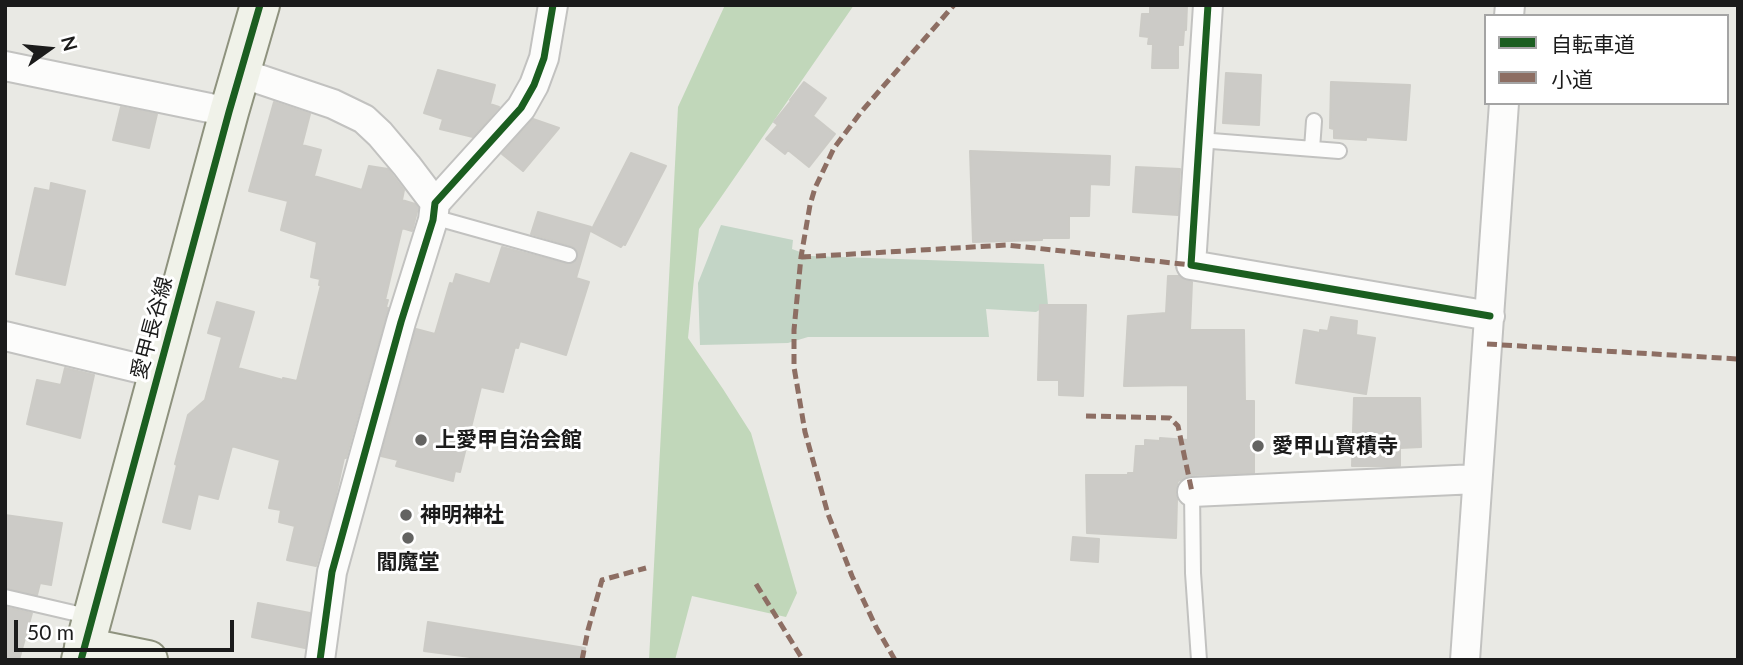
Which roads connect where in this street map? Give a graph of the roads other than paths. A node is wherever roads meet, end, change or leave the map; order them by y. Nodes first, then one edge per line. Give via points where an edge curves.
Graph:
1 (260, 5) edge
2 (553, 5) edge
3 (1208, 5) edge
4 (5, 66) edge
5 (241, 74) junction
6 (1504, 105) edge
7 (229, 112) junction
8 (1314, 121) dead end
9 (1199, 140) junction
10 (1312, 149) junction
11 (1339, 151) dead end
12 (434, 211) junction
13 (569, 255) dead end
14 (1490, 316) junction
15 (5, 335) edge
16 (158, 373) junction
17 (1477, 479) junction
18 (1192, 492) joint
19 (5, 597) edge
20 (86, 641) edge
21 (148, 660) edge
22 (320, 660) edge
23 (1199, 660) edge
24 (1465, 660) edge

1 - 5 street, 愛甲長谷線
2 - 12 street via 544,58 521,108
3 - 9 street
4 - 7 street
5 - 7 street, 愛甲長谷線
5 - 12 street via 364,119 407,166
6 - 14 street
7 - 16 street, 愛甲長谷線
8 - 10 lane
9 - 10 lane
9 - 14 street via 1191,265
10 - 11 lane
12 - 13 lane via 444,220
12 - 22 street via 332,572
14 - 17 street
15 - 16 street
16 - 20 street, 愛甲長谷線
17 - 18 street
17 - 24 street
18 - 23 lane
19 - 20 lane
20 - 21 street

